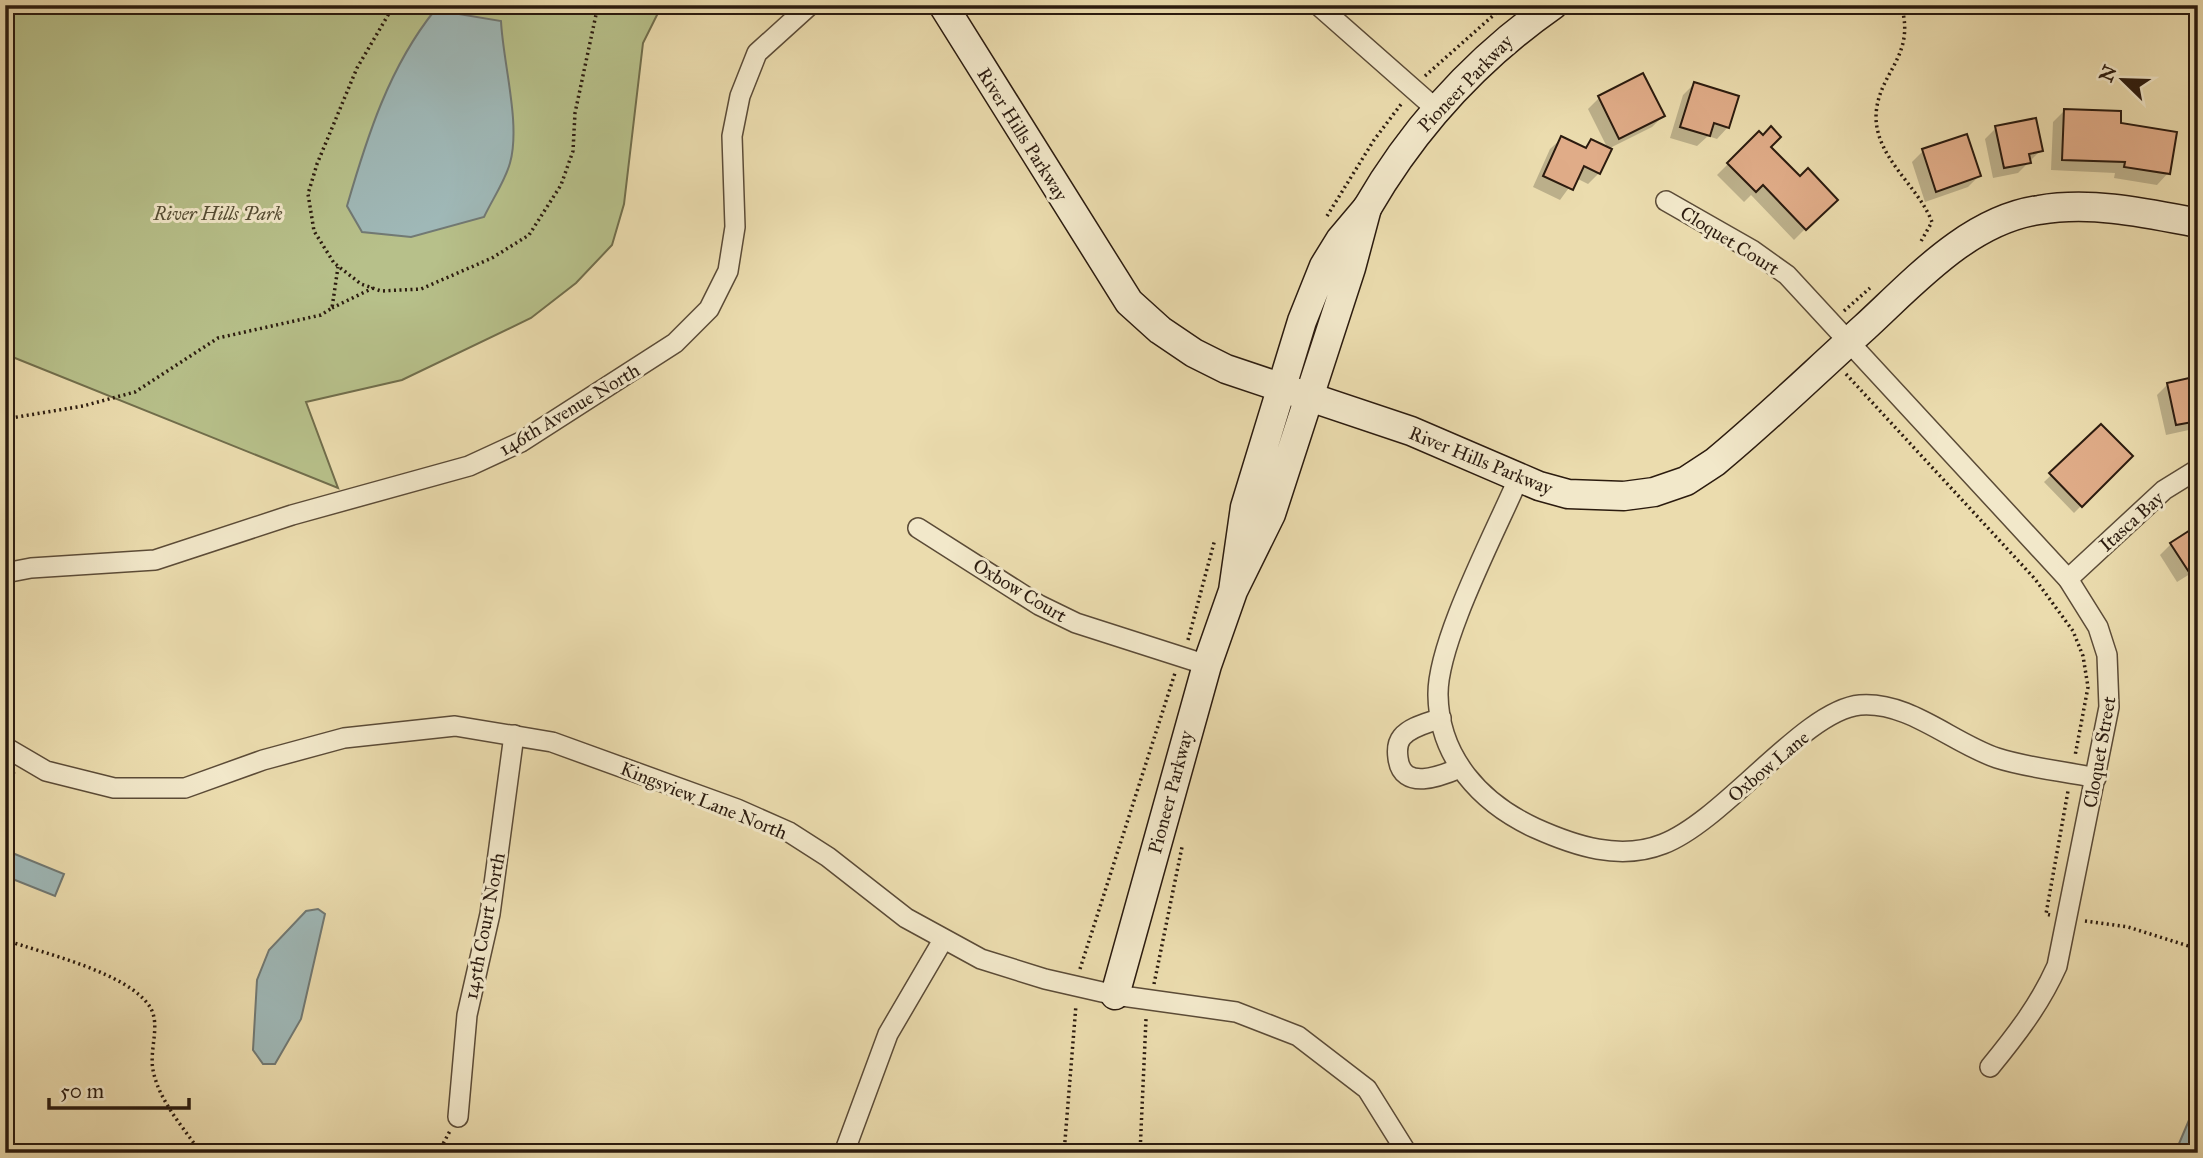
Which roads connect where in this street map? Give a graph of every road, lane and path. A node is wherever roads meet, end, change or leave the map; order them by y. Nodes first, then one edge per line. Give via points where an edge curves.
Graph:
1 (394, 5) edge
2 (593, 5) edge
3 (600, 5) edge
4 (810, 5) edge
5 (943, 5) edge
6 (1318, 5) edge
7 (1553, 5) edge
8 (1901, 5) edge
9 (597, 10) junction
10 (1436, 109) junction
11 (1666, 201) dead end
12 (1367, 208) junction
13 (2198, 223) edge
14 (1919, 244) dead end
15 (338, 267) junction
16 (1876, 282) dead end
17 (373, 288) junction
18 (332, 308) junction
19 (1841, 314) dead end
20 (1848, 342) junction
21 (1843, 370) dead end
22 (1280, 387) junction
23 (1310, 396) junction
24 (5, 419) edge
25 (2198, 468) edge
26 (1519, 477) junction
27 (918, 528) dead end
28 (5, 573) edge
29 (2068, 579) junction
30 (1233, 591) junction
31 (1206, 665) junction
32 (1441, 718) junction
33 (514, 735) junction
34 (5, 747) edge
35 (2074, 759) dead end
36 (1460, 768) junction
37 (2096, 778) junction
38 (2068, 789) dead end
39 (2046, 914) dead end
40 (2082, 921) dead end
41 (5, 940) edge
42 (943, 940) junction
43 (2198, 950) edge
44 (1115, 995) junction
45 (1990, 1066) dead end
46 (458, 1117) joint
47 (201, 1153) edge
48 (438, 1153) edge
49 (844, 1153) edge
50 (1407, 1153) edge

1 - 15 path via 357,68 308,194 314,231
2 - 9 path
3 - 9 path
4 - 28 street, 146th Avenue North via 757,53 740,96 732,136 735,227 728,271 709,309 675,343 522,442 469,466 292,515 155,560
5 - 22 street, River Hills Parkway via 1129,302 1194,353
6 - 10 street
7 - 10 street, Pioneer Parkway via 1518,30
8 - 14 path via 1906,36 1876,117 1894,164 1932,222
9 - 17 path via 575,113 573,151 562,185 529,235 492,258 421,289
10 - 12 street, Pioneer Parkway via 1387,173
11 - 20 street, Cloquet Court via 1774,264
12 - 22 street, Pioneer Parkway via 1324,266
12 - 23 street, Pioneer Parkway
13 - 20 street, River Hills Parkway via 2090,206 2037,210 2008,219 1953,249
15 - 17 path
15 - 18 path
16 - 19 path
17 - 18 path
18 - 24 path via 273,328 218,338 135,392
20 - 26 street, River Hills Parkway via 1754,430 1686,481 1654,492 1597,497 1568,494
20 - 29 street, Cloquet Street
21 - 35 path via 2035,579 2073,631 2088,687
22 - 23 street, River Hills Parkway
22 - 30 street, Pioneer Parkway via 1245,507
23 - 26 street, River Hills Parkway via 1411,431
23 - 30 street, Pioneer Parkway via 1271,514
25 - 29 street, Itasca Bay via 2164,490
26 - 32 street, Oxbow Lane via 1452,634 1438,693
27 - 31 street, Oxbow Court via 1039,605 1076,623
29 - 37 street, Cloquet Street via 2098,627 2107,655 2109,707
30 - 31 street, Pioneer Parkway
31 - 44 street, Pioneer Parkway
32 - 36 street, Oxbow Lane
32 - 36 street via 1402,737 1398,763 1418,780
33 - 34 street, Kingsview Lane North via 455,726 344,738 185,788 114,789 46,771
33 - 42 street, Kingsview Lane North via 552,742 789,832
33 - 46 street, 145th Court North via 490,914 467,1015
36 - 37 street, Oxbow Lane via 1480,793 1505,813 1570,843 1622,852 1682,835 1820,722 1857,705 1894,709 1999,759
37 - 45 street, Cloquet Street via 2057,966 2045,995
38 - 39 path
40 - 43 path via 2128,927
41 - 47 path via 112,978 139,993 155,1022 151,1045 155,1082
42 - 44 street, Kingsview Lane North via 981,959
42 - 49 street via 888,1034
44 - 50 street, Kingsview Lane North via 1236,1012 1298,1035 1367,1089
46 - 48 path

